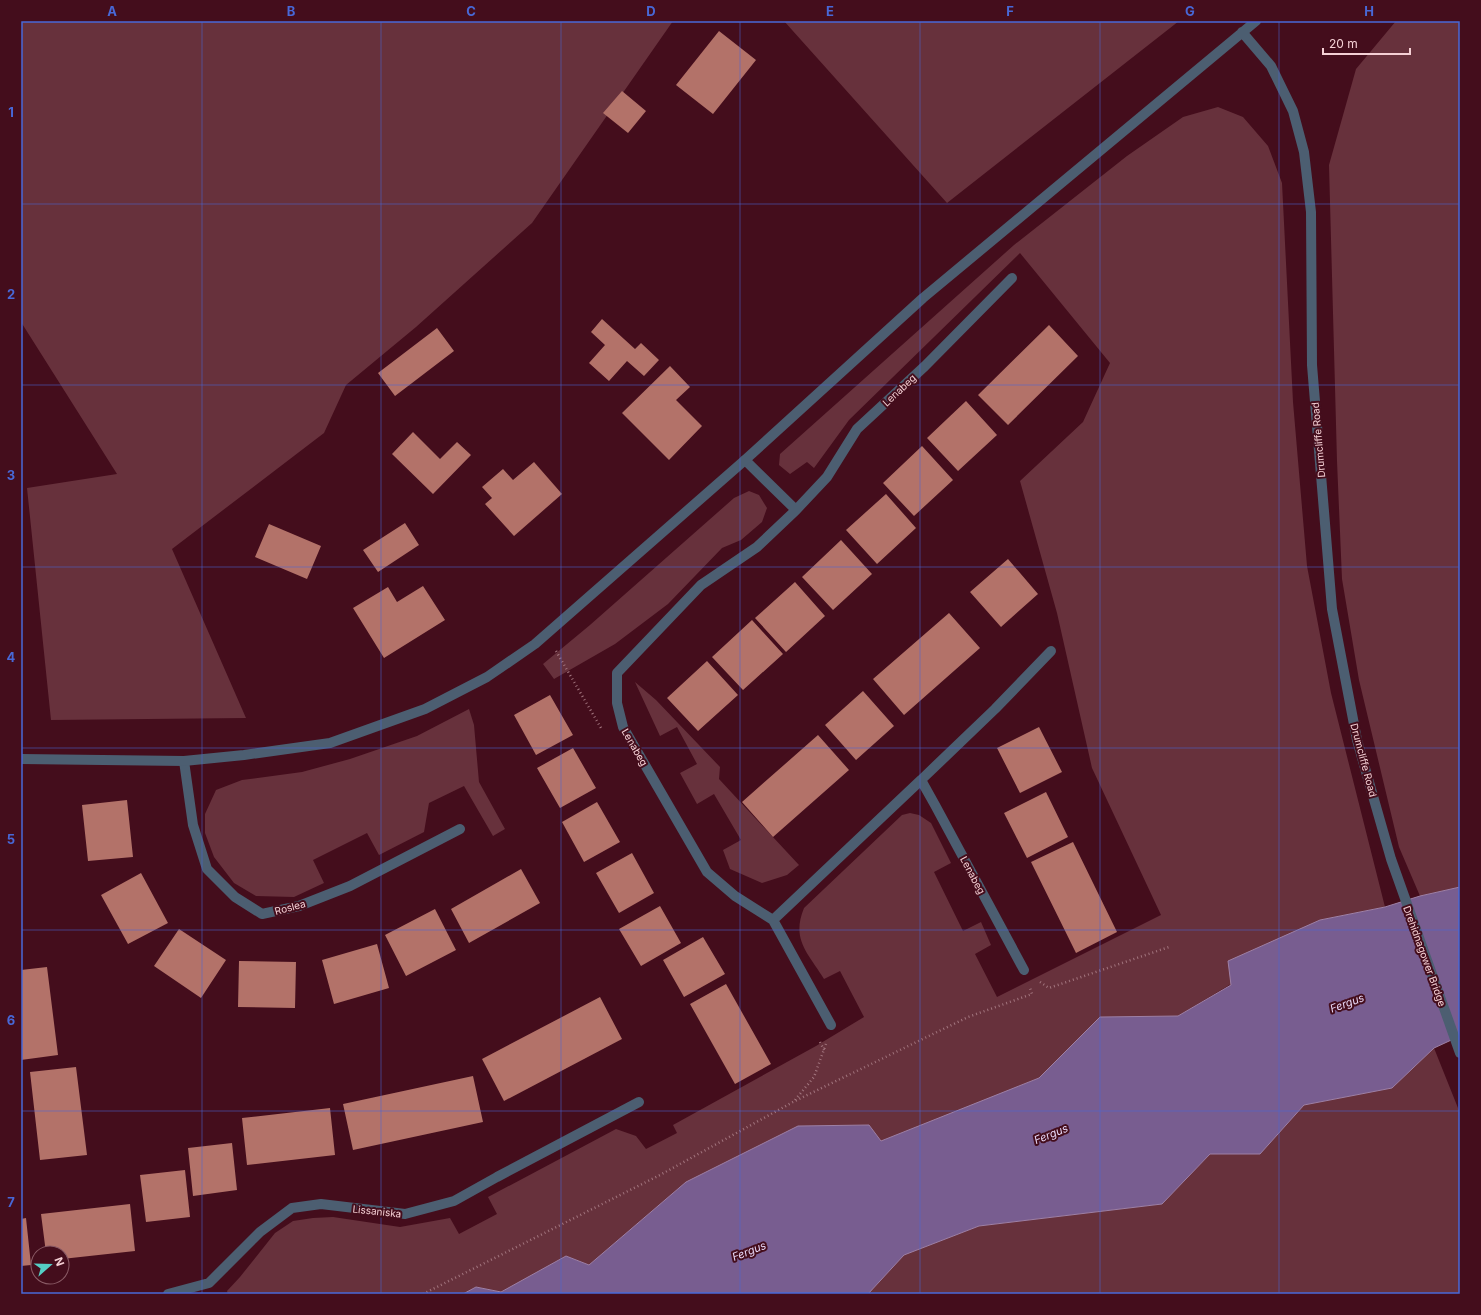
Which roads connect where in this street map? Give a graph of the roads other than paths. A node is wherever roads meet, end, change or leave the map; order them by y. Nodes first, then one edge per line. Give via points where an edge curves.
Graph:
1 (1256, 21) edge
2 (1242, 32) junction
3 (1012, 278) dead end
4 (745, 460) junction
5 (796, 510) junction
6 (1050, 651) dead end
7 (21, 759) edge
8 (184, 761) junction
9 (921, 780) junction
10 (460, 829) dead end
11 (1391, 859) joint
12 (772, 920) junction
13 (1024, 970) road end
14 (831, 1025) road end
15 (1460, 1053) edge
16 (639, 1102) dead end
17 (168, 1294) edge

1 - 2 street
2 - 4 street via 923,298
2 - 11 street, Drumcliffe Road via 1271,66 1294,111 1304,152 1311,212 1312,365 1332,609 1357,740
3 - 5 street, Lenabeg via 925,366 857,429 827,477
4 - 5 street
4 - 8 street via 535,644 487,677 425,709 330,743 244,756
5 - 12 street, Lenabeg via 757,547 701,585 617,673 617,703 623,727 707,872 735,896
6 - 9 street via 995,709
7 - 8 street
8 - 10 street, Roslea via 193,825 207,869 235,897 262,914 299,906 350,886
9 - 12 street
9 - 13 street, Lenabeg
11 - 15 street, Drehidnagower Bridge
12 - 14 street, Lenabeg
16 - 17 street, Lissaniska via 454,1201 405,1214 320,1204 292,1208 260,1232 209,1282

